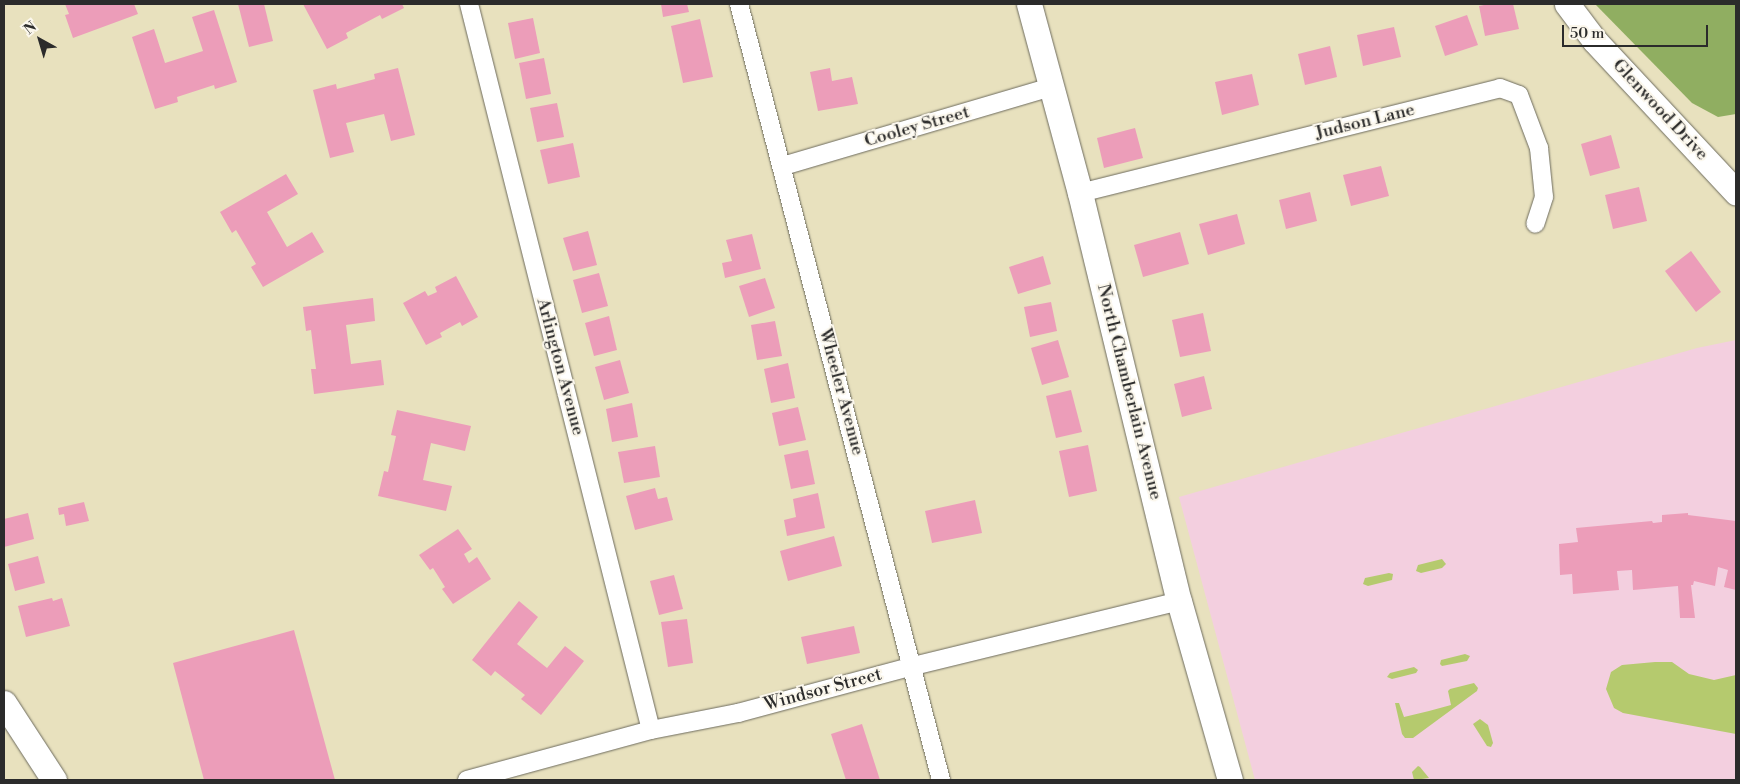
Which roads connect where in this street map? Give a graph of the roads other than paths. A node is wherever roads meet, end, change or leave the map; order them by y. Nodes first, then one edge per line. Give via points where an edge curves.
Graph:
1 (469, 4) edge
2 (739, 4) edge
3 (1029, 4) edge
4 (1567, 4) edge
5 (1051, 88) junction
6 (783, 166) junction
7 (1736, 192) edge
8 (1080, 193) junction
9 (1535, 224) dead end
10 (1179, 601) junction
11 (913, 666) junction
12 (4, 704) edge
13 (651, 730) junction
14 (54, 780) edge
15 (467, 780) edge
16 (941, 780) edge
17 (1230, 780) edge

1 - 13 street, Arlington Avenue
2 - 6 street, Wheeler Avenue
3 - 5 street, North Chamberlain Avenue
4 - 7 street, Glenwood Drive via 1595,41
5 - 6 street, Cooley Street
5 - 8 street, North Chamberlain Avenue
6 - 11 street, Wheeler Avenue
8 - 9 street, Judson Lane via 1500,88 1519,95 1539,148 1544,197
8 - 10 street, North Chamberlain Avenue
10 - 11 street, Windsor Street
10 - 17 street, North Chamberlain Avenue
11 - 13 street, Windsor Street via 738,713
11 - 16 street, Wheeler Avenue
12 - 14 street
13 - 15 street, Windsor Street

